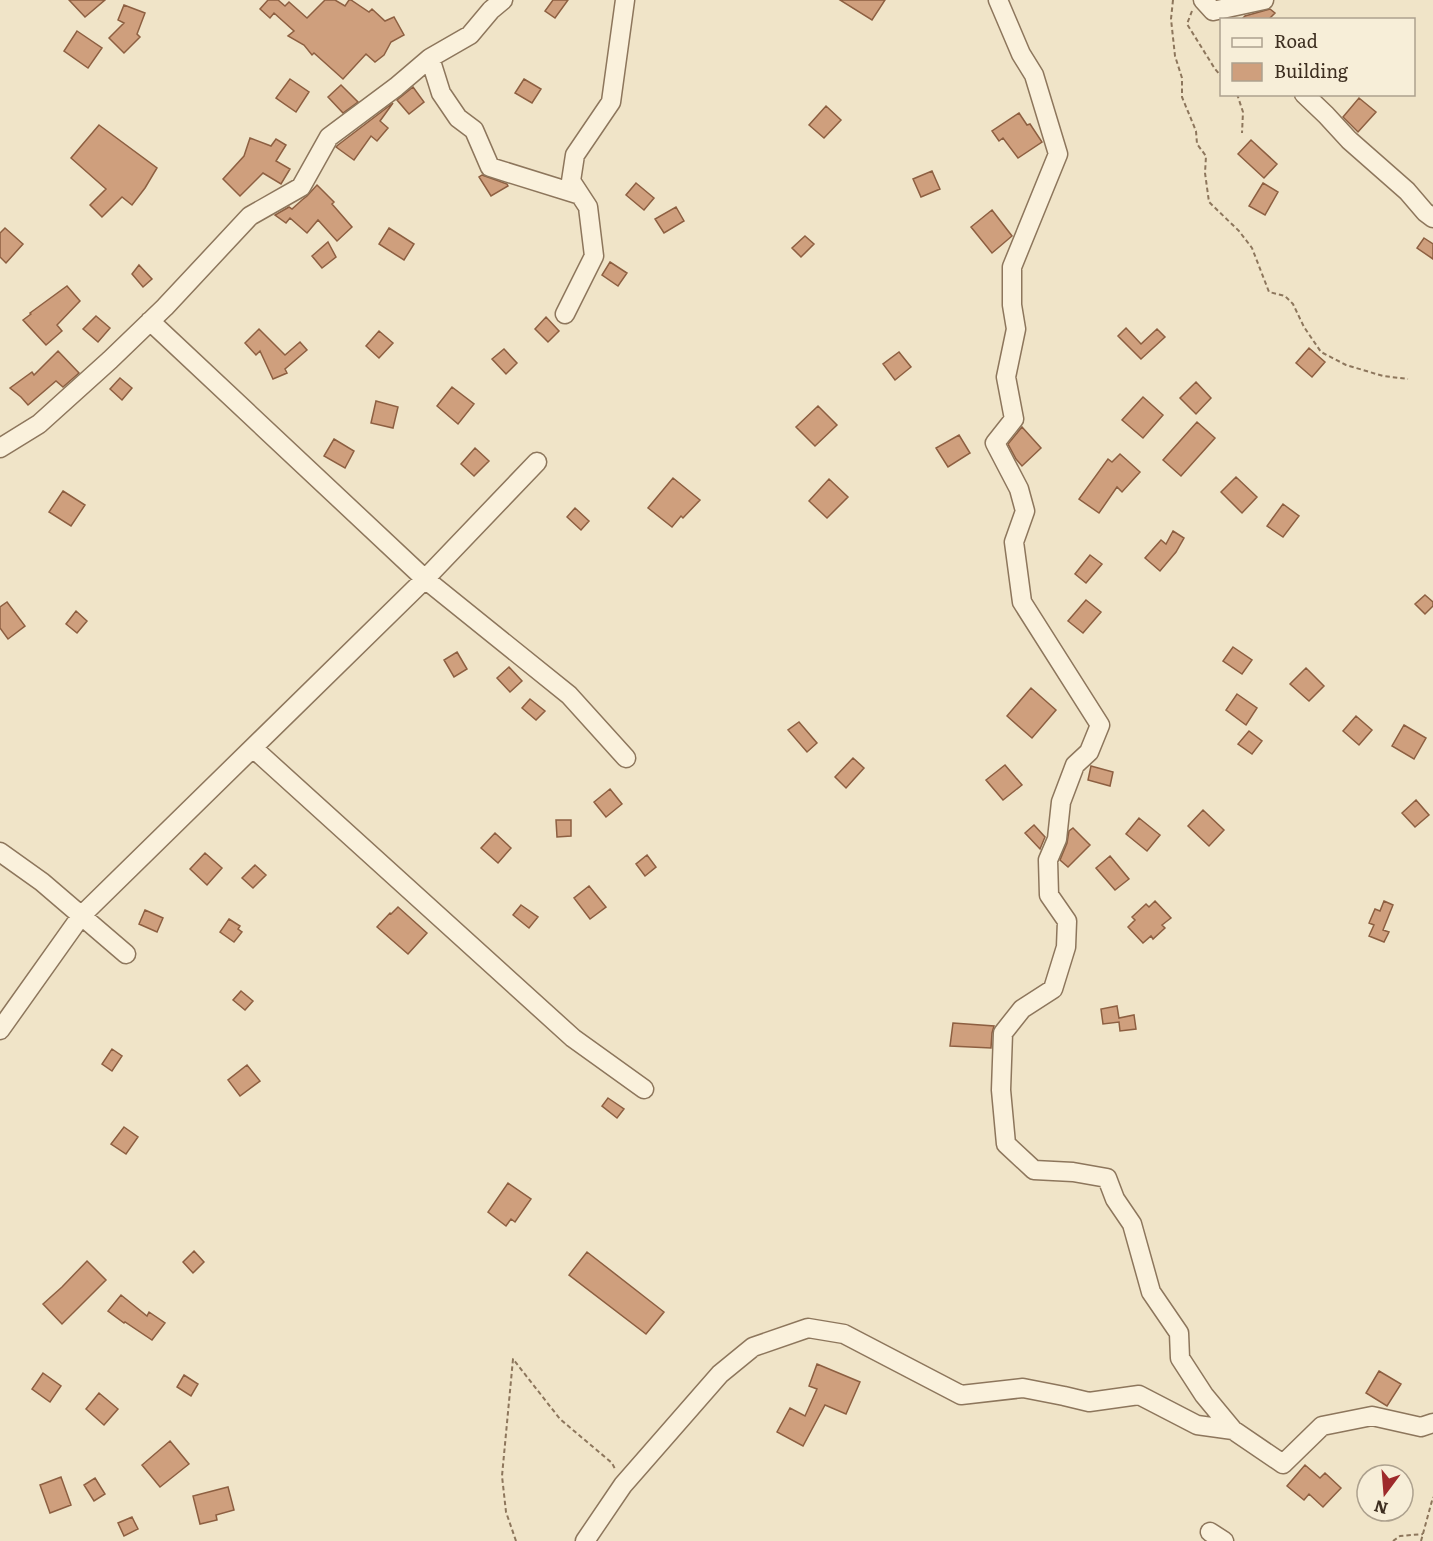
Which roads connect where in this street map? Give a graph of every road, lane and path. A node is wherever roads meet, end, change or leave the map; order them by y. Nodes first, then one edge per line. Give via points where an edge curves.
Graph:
1 (503, 0) edge
2 (625, 0) edge
3 (998, 0) edge
4 (1173, 0) edge
5 (1264, 0) edge
6 (1211, 8) edge
7 (430, 58) junction
8 (1220, 76) edge
9 (1238, 96) edge
10 (1306, 96) edge
11 (1242, 133) dead end
12 (580, 195) junction
13 (1433, 218) edge
14 (565, 314) dead end
15 (150, 321) junction
16 (1408, 379) dead end
17 (0, 448) edge
18 (537, 462) dead end
19 (425, 579) junction
20 (253, 748) junction
21 (626, 758) dead end
22 (0, 852) edge
23 (81, 916) junction
24 (126, 954) dead end
25 (0, 1030) edge
26 (644, 1089) dead end
27 (1433, 1423) edge
28 (1233, 1430) junction
29 (623, 1485) junction
30 (1433, 1497) edge
31 (1423, 1534) junction
32 (516, 1541) edge
33 (585, 1541) edge
34 (1394, 1541) edge
35 (1421, 1541) edge

1 - 7 street via 470,36
2 - 12 street via 611,102 575,155 571,181
3 - 28 street via 1034,75 1058,154 1012,267 1016,328 1006,377 1014,419 995,443 1019,489 1025,511 1014,542 1022,602 1100,725 1089,752 1075,765 1061,802 1057,839 1048,860 1049,895 1067,921 1066,946 1053,989 1022,1009 1003,1033 1001,1090 1006,1144 1034,1170 1107,1178 1132,1224 1151,1292 1179,1333 1180,1358
4 - 16 path via 1172,37 1182,78 1182,97 1197,144 1206,156 1209,202 1252,248 1269,292 1285,296 1293,304 1321,352 1346,366
5 - 6 street
6 - 8 path via 1187,24
7 - 12 street via 441,93 458,118 474,130 490,167
7 - 15 street via 328,137 301,187 250,216
9 - 11 path via 1243,112
10 - 13 street
12 - 14 street via 588,207 594,256
15 - 17 street via 39,424
15 - 19 street
18 - 19 street
19 - 20 street
19 - 21 street via 569,695
20 - 23 street
20 - 26 street via 573,1038
22 - 23 street
23 - 24 street
23 - 25 street
27 - 28 street via 1421,1427 1372,1416 1322,1426 1283,1464
28 - 29 street via 1197,1425 1139,1395 1089,1402 1023,1388 961,1395 844,1334 808,1328 753,1347 720,1374
29 - 32 path via 612,1463 560,1419 513,1359 502,1476 506,1512
29 - 33 street
30 - 31 path
31 - 34 path via 1400,1536
31 - 35 path

